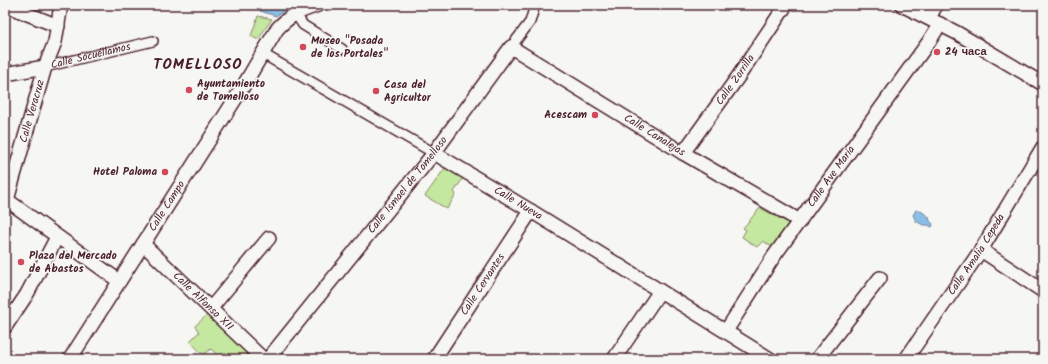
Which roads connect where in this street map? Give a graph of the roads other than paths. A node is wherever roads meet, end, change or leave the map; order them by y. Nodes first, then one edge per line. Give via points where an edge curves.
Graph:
1 (5, 5) edge
2 (61, 5) edge
3 (318, 5) edge
4 (535, 5) edge
5 (786, 5) edge
6 (902, 5) edge
7 (936, 5) edge
8 (295, 13) junction
9 (928, 18) junction
10 (940, 24) junction
11 (58, 26) junction
12 (153, 41) dead end
13 (511, 47) junction
14 (342, 50) dead end
15 (263, 54) junction
16 (45, 67) junction
17 (5, 74) edge
18 (1043, 84) edge
19 (1043, 147) edge
20 (434, 153) junction
21 (683, 153) junction
22 (6, 202) edge
23 (531, 211) junction
24 (800, 221) junction
25 (57, 237) junction
26 (269, 238) dead end
27 (143, 244) junction
28 (981, 250) junction
29 (880, 278) dead end
30 (119, 281) junction
31 (660, 291) junction
32 (1043, 291) edge
33 (210, 308) junction
34 (5, 327) edge
35 (726, 332) junction
36 (70, 359) edge
37 (263, 359) edge
38 (268, 359) edge
39 (434, 359) edge
40 (614, 359) edge
41 (770, 359) edge
42 (817, 359) edge
43 (906, 359) edge

1 - 11 street
2 - 11 street, Calle Veracruz
3 - 8 street
4 - 13 street, Calle Ismael de Tomelloso via 530,22
5 - 21 street, Calle Zorrilla
6 - 9 street
7 - 9 street
8 - 14 street via 302,25
8 - 15 street, Calle Campo via 277,29
9 - 10 street
10 - 18 street
10 - 24 street, Calle Ave Maria
11 - 16 street, Calle Veracruz
12 - 16 street, Calle Socuéllamos
13 - 20 street, Calle Ismael de Tomelloso
13 - 21 street, Calle Canalejas
15 - 20 street, Calle Nueva
15 - 27 street, Calle Campo
16 - 17 street, Calle Socuéllamos
16 - 22 street, Calle Veracruz
19 - 28 street, Calle Amalia Cepeda
20 - 23 street, Calle Nueva
20 - 38 street, Calle Ismael de Tomelloso
21 - 24 street, Calle Canalejas
22 - 25 street, Calle Veracruz
23 - 31 street, Calle Nueva
23 - 39 street, Calle Cervantes
24 - 35 street, Calle Ave Maria via 774,256
25 - 30 street, Calle Veracruz
25 - 34 street via 27,294
26 - 33 street
27 - 30 street, Calle Campo
27 - 33 street, Calle Alfonso XII
28 - 32 street
28 - 43 street, Calle Amalia Cepeda
29 - 42 street
30 - 36 street, Calle Campo
31 - 35 street, Calle Nueva
31 - 40 street
33 - 37 street, Calle Alfonso XII
35 - 41 street, Calle Nueva

